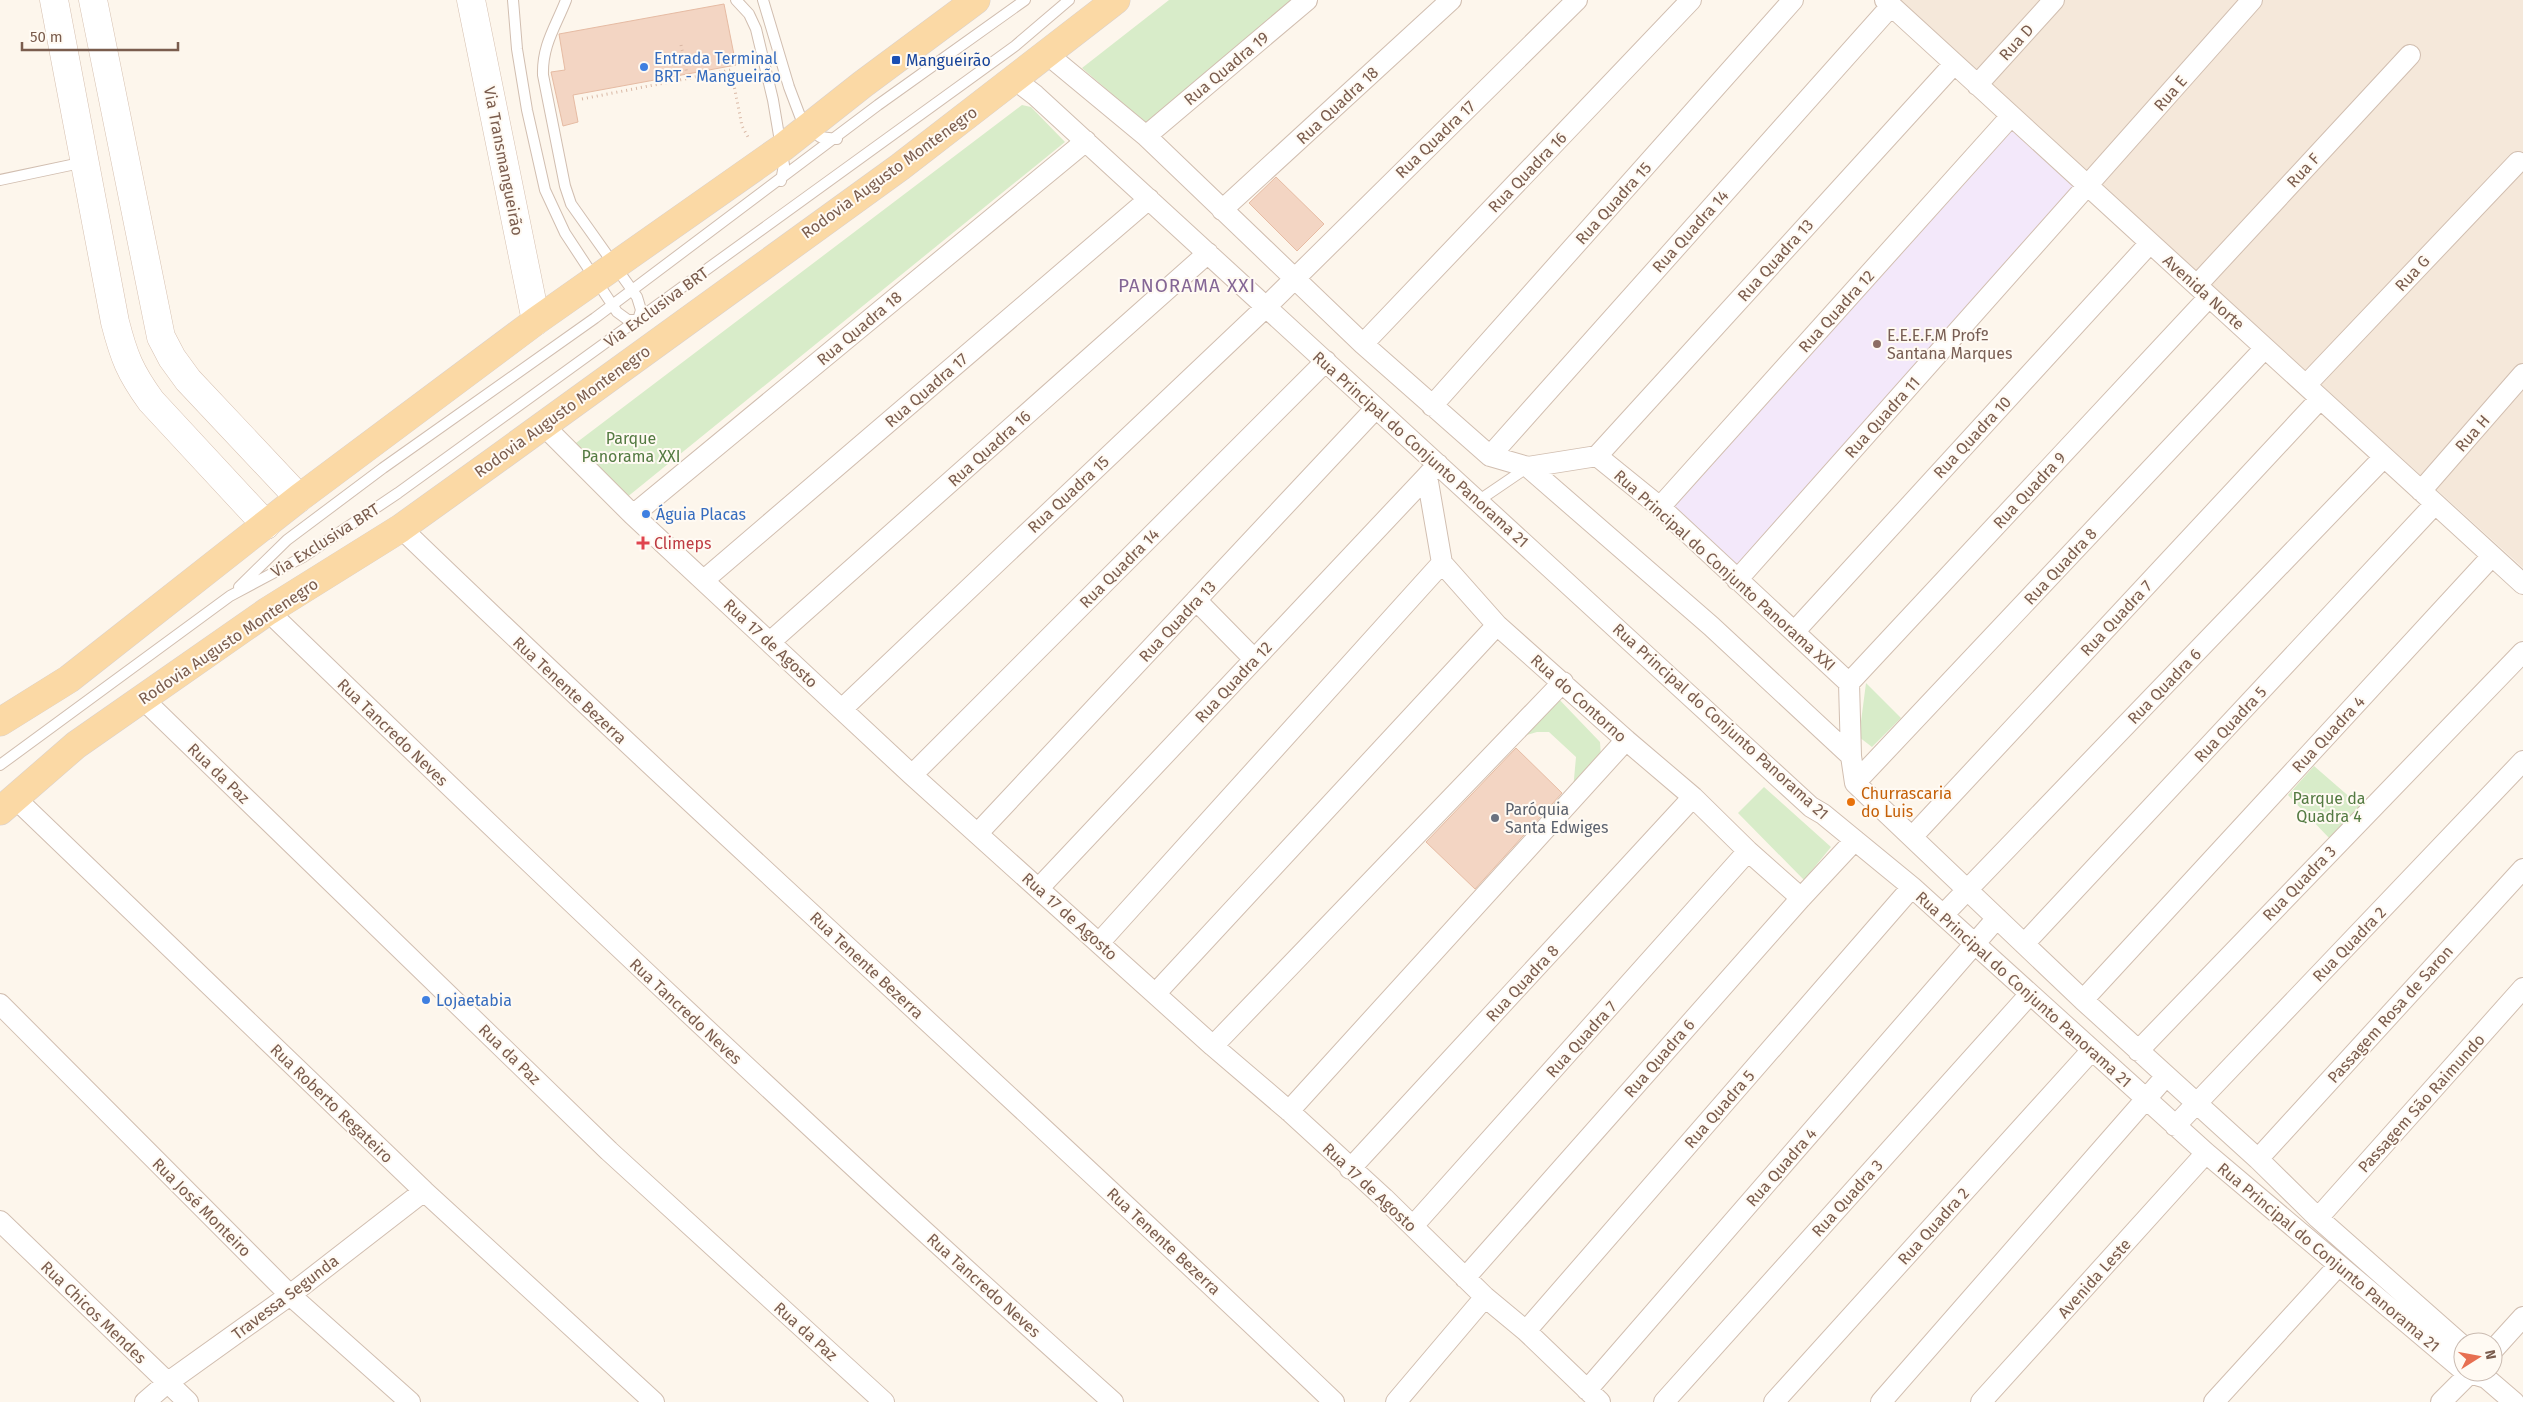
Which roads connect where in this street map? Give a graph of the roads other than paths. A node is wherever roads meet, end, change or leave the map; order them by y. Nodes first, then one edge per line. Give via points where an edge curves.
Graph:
1 (54, 0) edge
2 (93, 0) edge
3 (471, 0) edge
4 (513, 0) edge
5 (566, 0) edge
6 (736, 0) edge
7 (763, 0) edge
8 (976, 0) edge
9 (1025, 0) edge
10 (1069, 0) edge
11 (1116, 0) edge
12 (1307, 0) edge
13 (1451, 0) edge
14 (1577, 0) edge
15 (1691, 0) edge
16 (1793, 0) edge
17 (2054, 0) edge
18 (2252, 0) edge
19 (1888, 3) edge
20 (1047, 54) junction
21 (2410, 55) dead end
22 (1954, 64) junction
23 (1014, 78) junction
24 (1978, 85) junction
25 (2011, 116) junction
26 (808, 127) junction
27 (1146, 136) junction
28 (837, 139) junction
29 (1086, 141) junction
30 (782, 148) junction
31 (85, 162) junction
32 (2518, 162) dead end
33 (0, 180) edge
34 (781, 181) junction
35 (2088, 186) junction
36 (1149, 199) junction
37 (1222, 210) junction
38 (2150, 243) junction
39 (1208, 253) junction
40 (606, 274) junction
41 (1293, 279) junction
42 (632, 290) junction
43 (2203, 291) junction
44 (612, 305) junction
45 (1266, 307) junction
46 (638, 320) junction
47 (536, 321) junction
48 (1364, 344) junction
49 (2266, 348) junction
50 (1326, 361) junction
51 (2523, 374) edge
52 (2306, 386) junction
53 (2320, 399) junction
54 (1432, 406) junction
55 (1376, 408) junction
56 (543, 425) junction
57 (1490, 456) junction
58 (1597, 456) junction
59 (2384, 457) junction
60 (1528, 467) junction
61 (1432, 470) junction
62 (299, 498) junction
63 (2428, 498) junction
64 (1478, 501) junction
65 (1660, 507) junction
66 (633, 515) junction
67 (266, 525) junction
68 (401, 528) junction
69 (2492, 556) junction
70 (1442, 563) junction
71 (704, 580) junction
72 (1737, 580) junction
73 (2523, 584) edge
74 (230, 596) junction
75 (1196, 600) junction
76 (268, 611) junction
77 (1497, 625) junction
78 (1794, 631) junction
79 (770, 642) junction
80 (2523, 652) edge
81 (1254, 659) junction
82 (1563, 682) junction
83 (1850, 683) junction
84 (143, 699) junction
85 (842, 709) junction
86 (0, 722) edge
87 (1626, 740) junction
88 (1851, 756) junction
89 (2523, 762) edge
90 (0, 765) edge
91 (912, 775) junction
92 (1856, 783) junction
93 (1693, 797) junction
94 (8, 805) edge
95 (978, 833) junction
96 (1912, 837) junction
97 (1855, 840) junction
98 (1748, 851) junction
99 (2523, 869) edge
100 (1912, 887) junction
101 (1039, 888) junction
102 (1968, 891) junction
103 (1801, 898) junction
104 (1943, 915) junction
105 (1997, 918) junction
106 (1099, 943) junction
107 (1974, 944) junction
108 (2024, 944) junction
109 (2523, 988) edge
110 (1156, 993) junction
111 (2030, 994) junction
112 (2083, 1000) junction
113 (0, 1004) edge
114 (1213, 1046) junction
115 (2092, 1050) junction
116 (2138, 1051) junction
117 (2166, 1076) junction
118 (2146, 1100) junction
119 (2196, 1103) junction
120 (1289, 1111) junction
121 (2175, 1126) junction
122 (2206, 1153) junction
123 (2258, 1159) junction
124 (1350, 1169) junction
125 (424, 1191) junction
126 (2318, 1218) junction
127 (0, 1221) edge
128 (1413, 1226) junction
129 (2338, 1266) junction
130 (1464, 1278) junction
131 (290, 1295) junction
132 (1485, 1297) junction
133 (2523, 1317) edge
134 (1526, 1331) junction
135 (2453, 1337) edge
136 (2503, 1339) edge
137 (2453, 1357) edge
138 (2463, 1382) edge
139 (2486, 1382) edge
140 (167, 1383) junction
141 (1594, 1396) edge
142 (145, 1402) edge
143 (188, 1402) edge
144 (410, 1402) edge
145 (654, 1402) edge
146 (884, 1402) edge
147 (1113, 1402) edge
148 (1334, 1402) edge
149 (1396, 1402) edge
150 (1664, 1402) edge
151 (1774, 1402) edge
152 (1881, 1402) edge
153 (1981, 1402) edge
154 (2214, 1402) edge
155 (2442, 1402) edge
156 (2514, 1402) edge

1 - 31 street
2 - 62 street via 161,337 188,380
3 - 47 street, Via Transmangueirão
4 - 40 lane via 527,110 545,190 565,233
5 - 40 lane via 546,44 543,75 565,186
6 - 30 lane via 749,14 756,30 774,100
7 - 26 lane via 789,87 800,116
8 - 26 main road
9 - 28 lane, Via Exclusiva BRT via 886,99
10 - 46 lane, Via Exclusiva BRT via 1015,46
11 - 20 main road, Rodovia Augusto Montenegro
12 - 27 street, Rua Quadra 19
13 - 37 street, Rua Quadra 18
14 - 41 street, Rua Quadra 17
15 - 48 street, Rua Quadra 16
16 - 54 street, Rua Quadra 15
17 - 24 street, Rua D
18 - 35 street, Rua E
19 - 22 street, Avenida Norte
19 - 57 street, Rua Quadra 14
20 - 23 main road, Rodovia Augusto Montenegro
20 - 27 street
21 - 43 street, Rua F
22 - 24 street, Avenida Norte
22 - 58 street, Rua Quadra 13
23 - 29 street, Rua Principal do Conjunto Panorama 21
23 - 56 main road, Rodovia Augusto Montenegro via 900,167
24 - 25 street, Avenida Norte
25 - 35 street, Avenida Norte
25 - 65 street, Rua Quadra 12
26 - 28 lane via 820,137
26 - 30 main road
27 - 37 street
28 - 34 lane, Via Exclusiva BRT
29 - 36 street, Rua Principal do Conjunto Panorama 21
29 - 66 street, Rua Quadra 18
30 - 34 lane via 784,165
30 - 40 main road
31 - 33 lane
31 - 67 street via 124,359 151,401
32 - 52 street, Rua G
34 - 42 lane, Via Exclusiva BRT
35 - 38 street, Avenida Norte
35 - 72 street, Rua Quadra 11
36 - 39 street, Rua Principal do Conjunto Panorama 21
36 - 71 street, Rua Quadra 17
37 - 41 street
38 - 43 street, Avenida Norte
38 - 78 street, Rua Quadra 10
39 - 45 street, Rua Principal do Conjunto Panorama 21
39 - 79 street, Rua Quadra 16
40 - 42 lane
40 - 44 lane
40 - 47 main road
41 - 45 street, Rua Quadra 15
41 - 48 street
42 - 44 lane, Via Exclusiva BRT
42 - 46 lane via 641,310
43 - 49 street, Avenida Norte
43 - 83 street, Rua Quadra 9
44 - 46 lane via 628,320
44 - 74 lane, Via Exclusiva BRT via 287,540
45 - 50 street, Rua Principal do Conjunto Panorama 21
45 - 85 street, Rua Quadra 15
46 - 74 lane, Via Exclusiva BRT via 398,493 303,557
47 - 62 main road
48 - 54 street
49 - 52 street, Avenida Norte
49 - 92 street, Rua Quadra 8
50 - 55 street, Rua Principal do Conjunto Panorama 21
50 - 91 street, Rua Quadra 14
51 - 63 street, Rua H
52 - 53 street, Avenida Norte
53 - 59 street, Avenida Norte
53 - 96 street, Rua Quadra 7
54 - 57 street
55 - 61 street, Rua Principal do Conjunto Panorama 21
55 - 75 street, Rua Quadra 13
56 - 66 street, Rua 17 de Agosto
56 - 68 main road, Rodovia Augusto Montenegro
57 - 60 street
58 - 60 street
58 - 65 street, Rua Principal do Conjunto Panorama XXI
59 - 63 street, Avenida Norte
59 - 102 street, Rua Quadra 6
60 - 64 lane
60 - 88 street via 1711,626
61 - 64 street, Rua Principal do Conjunto Panorama 21
61 - 70 street
61 - 81 street, Rua Quadra 12
62 - 67 main road
63 - 69 street, Avenida Norte
63 - 108 street, Rua Quadra 5
64 - 97 street, Rua Principal do Conjunto Panorama 21 via 1812,807
65 - 72 street, Rua Principal do Conjunto Panorama XXI
66 - 71 street, Rua 17 de Agosto
67 - 86 main road via 69,679
68 - 76 main road, Rodovia Augusto Montenegro
68 - 148 street, Rua Tenente Bezerra
69 - 73 street, Avenida Norte
69 - 112 street, Rua Quadra 4
70 - 77 street, Rua do Contorno
70 - 106 street
71 - 79 street, Rua 17 de Agosto
72 - 78 street, Rua Principal do Conjunto Panorama XXI
74 - 90 lane, Via Exclusiva BRT
75 - 81 street
75 - 95 street, Rua Quadra 13
76 - 84 main road, Rodovia Augusto Montenegro
76 - 147 street, Rua Tancredo Neves via 548,882
77 - 82 street, Rua do Contorno
77 - 110 street
78 - 83 street, Rua Principal do Conjunto Panorama XXI
79 - 85 street, Rua 17 de Agosto
80 - 116 street, Rua Quadra 3
81 - 101 street, Rua Quadra 12
82 - 87 street, Rua do Contorno
82 - 114 street
83 - 88 street, Rua Principal do Conjunto Panorama XXI
84 - 94 main road, Rodovia Augusto Montenegro via 76,745
84 - 146 street, Rua da Paz via 609,1151
85 - 91 street, Rua 17 de Agosto
87 - 93 street, Rua do Contorno
87 - 120 street
88 - 92 street
89 - 119 street, Rua Quadra 2
91 - 95 street, Rua 17 de Agosto
92 - 96 street, Rua Principal do Conjunto Panorama 21
93 - 98 street, Rua do Contorno
93 - 124 street, Rua Quadra 8
94 - 125 street, Rua Roberto Regateiro
95 - 101 street, Rua 17 de Agosto
96 - 102 street, Rua Principal do Conjunto Panorama 21
97 - 100 street, Rua Principal do Conjunto Panorama 21
97 - 103 street, Rua Quadra 6
98 - 103 street, Rua do Contorno
98 - 128 street, Rua Quadra 7
99 - 123 street, Passagem Rosa de Saron
100 - 104 street, Rua Principal do Conjunto Panorama 21
100 - 134 street, Rua Quadra 5
101 - 106 street, Rua 17 de Agosto
102 - 104 street, Rua Quadra 6
102 - 105 street, Rua Principal do Conjunto Panorama 21
103 - 130 street, Rua Quadra 6
104 - 107 street, Rua Principal do Conjunto Panorama 21
105 - 107 street
105 - 108 street, Rua Principal do Conjunto Panorama 21
106 - 110 street, Rua 17 de Agosto
107 - 111 street, Rua Principal do Conjunto Panorama 21
107 - 141 street, Rua Quadra 4
108 - 112 street, Rua Principal do Conjunto Panorama 21
109 - 126 street, Passagem São Raimundo
110 - 114 street, Rua 17 de Agosto
111 - 115 street, Rua Principal do Conjunto Panorama 21
111 - 150 street, Rua Quadra 3
112 - 116 street, Rua Principal do Conjunto Panorama 21
113 - 131 street, Rua José Monteiro
114 - 120 street, Rua 17 de Agosto
115 - 118 street, Rua Principal do Conjunto Panorama 21
115 - 151 street, Rua Quadra 2
116 - 117 street, Rua Principal do Conjunto Panorama 21
117 - 118 street
117 - 119 street, Rua Principal do Conjunto Panorama 21
118 - 121 street, Rua Principal do Conjunto Panorama 21
118 - 152 street
119 - 121 street, Rua Quadra 2
119 - 123 street, Rua Principal do Conjunto Panorama 21
120 - 124 street, Rua 17 de Agosto
121 - 122 street, Rua Principal do Conjunto Panorama 21
122 - 129 street, Rua Principal do Conjunto Panorama 21
122 - 153 street, Avenida Leste
123 - 126 street, Rua Principal do Conjunto Panorama 21
124 - 128 street, Rua 17 de Agosto
125 - 131 street, Travessa Segunda
125 - 145 street, Rua Roberto Regateiro
126 - 135 street, Rua Principal do Conjunto Panorama 21
127 - 140 street, Rua Chicos Mendes
128 - 130 street, Rua 17 de Agosto
129 - 137 street, Rua Principal do Conjunto Panorama 21
129 - 154 street
130 - 132 street, Rua 17 de Agosto
131 - 140 street, Travessa Segunda
131 - 144 street, Rua José Monteiro
132 - 134 street, Rua 17 de Agosto
132 - 149 street
133 - 136 street
134 - 141 street, Rua 17 de Agosto
138 - 155 street
139 - 156 street, Rua Principal do Conjunto Panorama 21
140 - 142 street, Travessa Segunda
140 - 143 street, Rua Chicos Mendes

